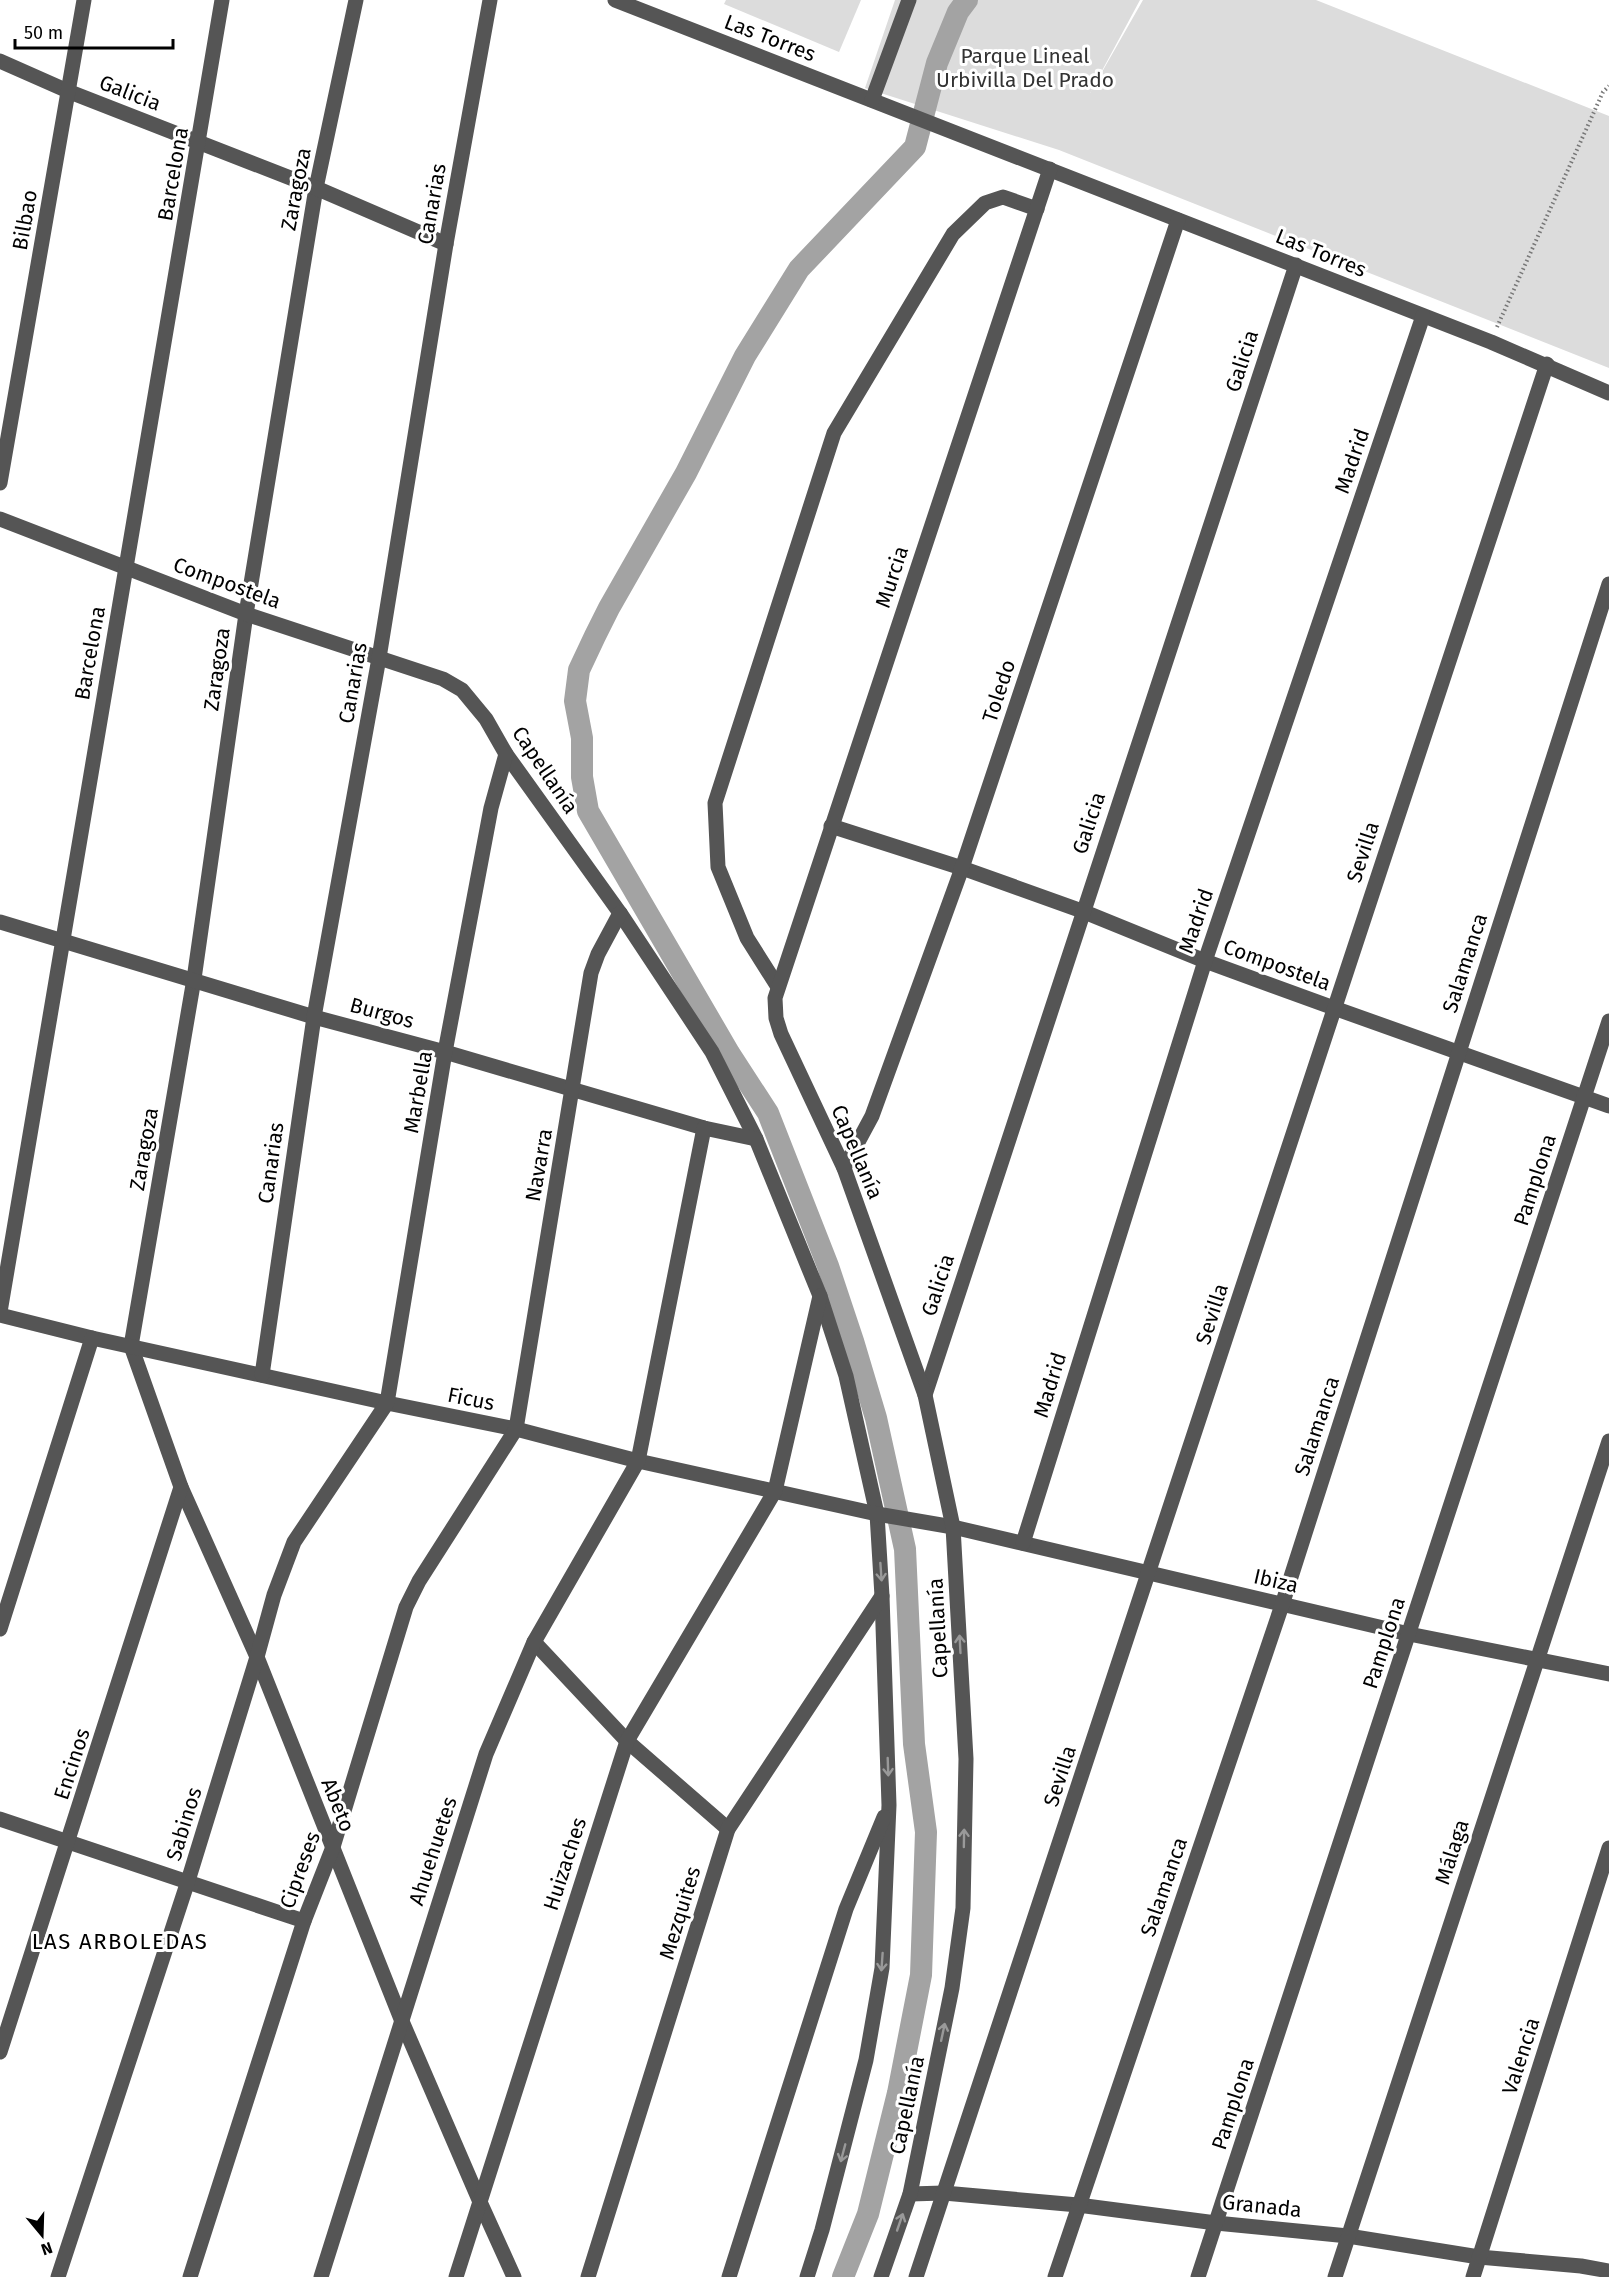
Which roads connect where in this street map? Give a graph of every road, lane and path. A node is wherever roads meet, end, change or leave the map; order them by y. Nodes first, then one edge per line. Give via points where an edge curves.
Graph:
1 (84, 0) edge
2 (222, 0) edge
3 (356, 0) edge
4 (490, 0) edge
5 (615, 0) edge
6 (909, 0) edge
7 (0, 61) edge
8 (1609, 86) edge
9 (70, 92) junction
10 (872, 100) junction
11 (199, 143) junction
12 (1050, 169) junction
13 (316, 188) junction
14 (1037, 209) junction
15 (1178, 220) junction
16 (446, 244) junction
17 (1296, 265) junction
18 (1423, 316) junction
19 (1491, 342) junction
20 (1547, 364) junction
21 (1609, 393) edge
22 (0, 483) edge
23 (0, 519) edge
24 (125, 567) junction
25 (1609, 584) edge
26 (246, 614) junction
27 (379, 658) junction
28 (443, 679) joint
29 (506, 754) junction
30 (831, 826) junction
31 (962, 868) junction
32 (1082, 911) junction
33 (620, 914) junction
34 (0, 922) edge
35 (63, 941) junction
36 (1205, 961) junction
37 (194, 979) junction
38 (777, 993) junction
39 (1334, 1008) junction
40 (314, 1017) junction
41 (1609, 1021) edge
42 (446, 1052) junction
43 (1458, 1053) junction
44 (573, 1090) junction
45 (1584, 1096) junction
46 (1609, 1106) edge
47 (704, 1128) junction
48 (756, 1139) junction
49 (844, 1168) junction
50 (820, 1296) junction
51 (0, 1313) edge
52 (92, 1338) junction
53 (131, 1346) junction
54 (262, 1375) junction
55 (925, 1395) junction
56 (387, 1403) junction
57 (516, 1429) junction
58 (1609, 1441) edge
59 (638, 1461) junction
60 (181, 1487) junction
61 (775, 1491) junction
62 (883, 1515) junction
63 (934, 1524) joint
64 (953, 1527) junction
65 (1023, 1543) junction
66 (1149, 1573) junction
67 (882, 1596) junction
68 (1282, 1605) junction
69 (0, 1629) edge
70 (1409, 1634) junction
71 (534, 1642) junction
72 (257, 1657) junction
73 (1537, 1659) junction
74 (1609, 1674) edge
75 (627, 1741) junction
76 (889, 1805) junction
77 (0, 1820) edge
78 (728, 1829) junction
79 (69, 1841) junction
80 (333, 1847) junction
81 (1609, 1848) edge
82 (188, 1881) junction
83 (304, 1920) junction
84 (401, 2019) junction
85 (0, 2052) edge
86 (944, 2193) junction
87 (910, 2194) junction
88 (480, 2202) junction
89 (1078, 2205) junction
90 (1216, 2223) junction
91 (1348, 2236) junction
92 (1479, 2257) junction
93 (1609, 2271) edge
94 (58, 2277) edge
95 (190, 2277) edge
96 (321, 2277) edge
97 (456, 2277) edge
98 (514, 2277) edge
99 (588, 2277) edge
100 (729, 2277) edge
101 (807, 2277) edge
102 (881, 2277) edge
103 (916, 2277) edge
104 (1055, 2277) edge
105 (1198, 2277) edge
106 (1335, 2277) edge
107 (1473, 2277) edge

1 - 9 street, Bilbao
2 - 11 street, Barcelona
3 - 13 street, Zaragoza
4 - 16 street, Canarias
5 - 10 street, Las Torres
6 - 10 street
7 - 9 street, Galicia
8 - 19 path
9 - 11 street, Galicia
9 - 22 street, Bilbao
10 - 12 street, Las Torres
11 - 13 street, Galicia
11 - 24 street, Barcelona
12 - 14 street, Murcia
12 - 15 street, Las Torres
13 - 16 street, Galicia
13 - 26 street, Zaragoza
14 - 30 street, Murcia
14 - 38 street via 1002,197 985,203 953,234 834,433 715,803 718,867 747,938
15 - 17 street, Las Torres
15 - 31 street, Toledo
16 - 27 street, Canarias
17 - 18 street, Las Torres
17 - 32 street, Galicia
18 - 19 street, Las Torres
18 - 36 street, Madrid
19 - 20 street, Las Torres
20 - 21 street, Las Torres
20 - 39 street, Sevilla
23 - 24 street, Compostela
24 - 26 street, Compostela
24 - 35 street, Barcelona
25 - 43 street, Salamanca
26 - 27 street, Compostela
26 - 37 street, Zaragoza
27 - 28 street, Compostela
27 - 40 street, Canarias
28 - 29 street, Capellanía via 462,690 486,719
29 - 33 street, Capellanía
29 - 42 street, Marbella via 491,808
30 - 31 street, Compostela
30 - 38 street, Murcia
31 - 32 street, Compostela
31 - 49 street, Toledo via 872,1116
32 - 36 street, Compostela
32 - 55 street, Galicia
33 - 44 street, Navarra via 591,973
33 - 48 street, Capellanía via 712,1052
34 - 35 street, Burgos
35 - 37 street, Burgos
35 - 51 street, Barcelona
36 - 39 street, Compostela
36 - 65 street, Madrid
37 - 40 street, Burgos
37 - 53 street, Zaragoza
38 - 49 street, Capellanía via 780,1034
39 - 43 street, Compostela
39 - 66 street, Sevilla
40 - 42 street, Burgos
40 - 54 street, Canarias
41 - 45 street, Pamplona
42 - 44 street, Burgos
42 - 56 street, Marbella
43 - 45 street, Compostela
43 - 68 street, Salamanca
44 - 47 street, Burgos
44 - 57 street, Navarra
45 - 46 street, Compostela
45 - 70 street, Pamplona
47 - 48 street, Burgos
47 - 59 street, Ahuehuetes
48 - 50 street, Capellanía
49 - 55 street, Capellanía
50 - 61 street, Huizaches
50 - 62 street, Capellanía
51 - 52 street, Ficus
52 - 53 street, Ficus
52 - 69 street
53 - 54 street, Ficus
53 - 60 street, Abeto
54 - 56 street, Ficus
55 - 64 street, Capellanía
56 - 57 street, Ficus
56 - 72 street, Sabinos via 294,1542
57 - 59 street, Ficus
57 - 80 street, Cipreses via 406,1607
58 - 73 street, Málaga
59 - 61 street, Ficus
59 - 71 street, Ahuehuetes
60 - 72 street, Abeto
60 - 79 street, Encinos
61 - 62 street, Ficus
61 - 75 street, Huizaches
62 - 63 street, Ficus
62 -> 67 street
63 - 64 street, Ibiza
64 - 65 street, Ibiza
87 -> 64 street, Capellanía via 952,1988 963,1908 966,1759
65 - 66 street, Ibiza
66 - 68 street, Ibiza
66 - 86 street, Sevilla
67 -> 76 street
67 - 78 street, Mezquites
68 - 70 street, Ibiza
68 - 89 street, Salamanca
70 - 73 street, Ibiza
70 - 90 street, Pamplona
71 - 75 street
71 - 84 street, Ahuehuetes via 486,1754
72 - 80 street, Abeto
72 - 82 street, Sabinos
73 - 74 street, Ibiza
73 - 91 street, Málaga
75 - 78 street
75 - 88 street, Huizaches
76 - 100 street via 846,1909
76 -> 101 street via 882,1968 843,2153
77 - 79 street
78 - 99 street, Mezquites
79 - 82 street
79 - 85 street, Encinos
80 - 83 street, Cipreses
80 - 84 street, Abeto
81 - 92 street, Valencia
82 - 83 street
82 - 94 street, Sabinos
83 - 95 street, Cipreses
84 - 88 street, Abeto
84 - 96 street, Ahuehuetes
86 - 87 street, Granada
86 - 89 street, Granada
86 - 103 street, Sevilla
102 -> 87 street, Capellanía
88 - 97 street, Huizaches
88 - 98 street, Abeto
89 - 90 street, Granada
89 - 104 street, Salamanca
90 - 91 street, Granada
90 - 105 street, Pamplona
91 - 92 street, Granada
91 - 106 street, Málaga
92 - 93 street, Granada
92 - 107 street, Valencia

